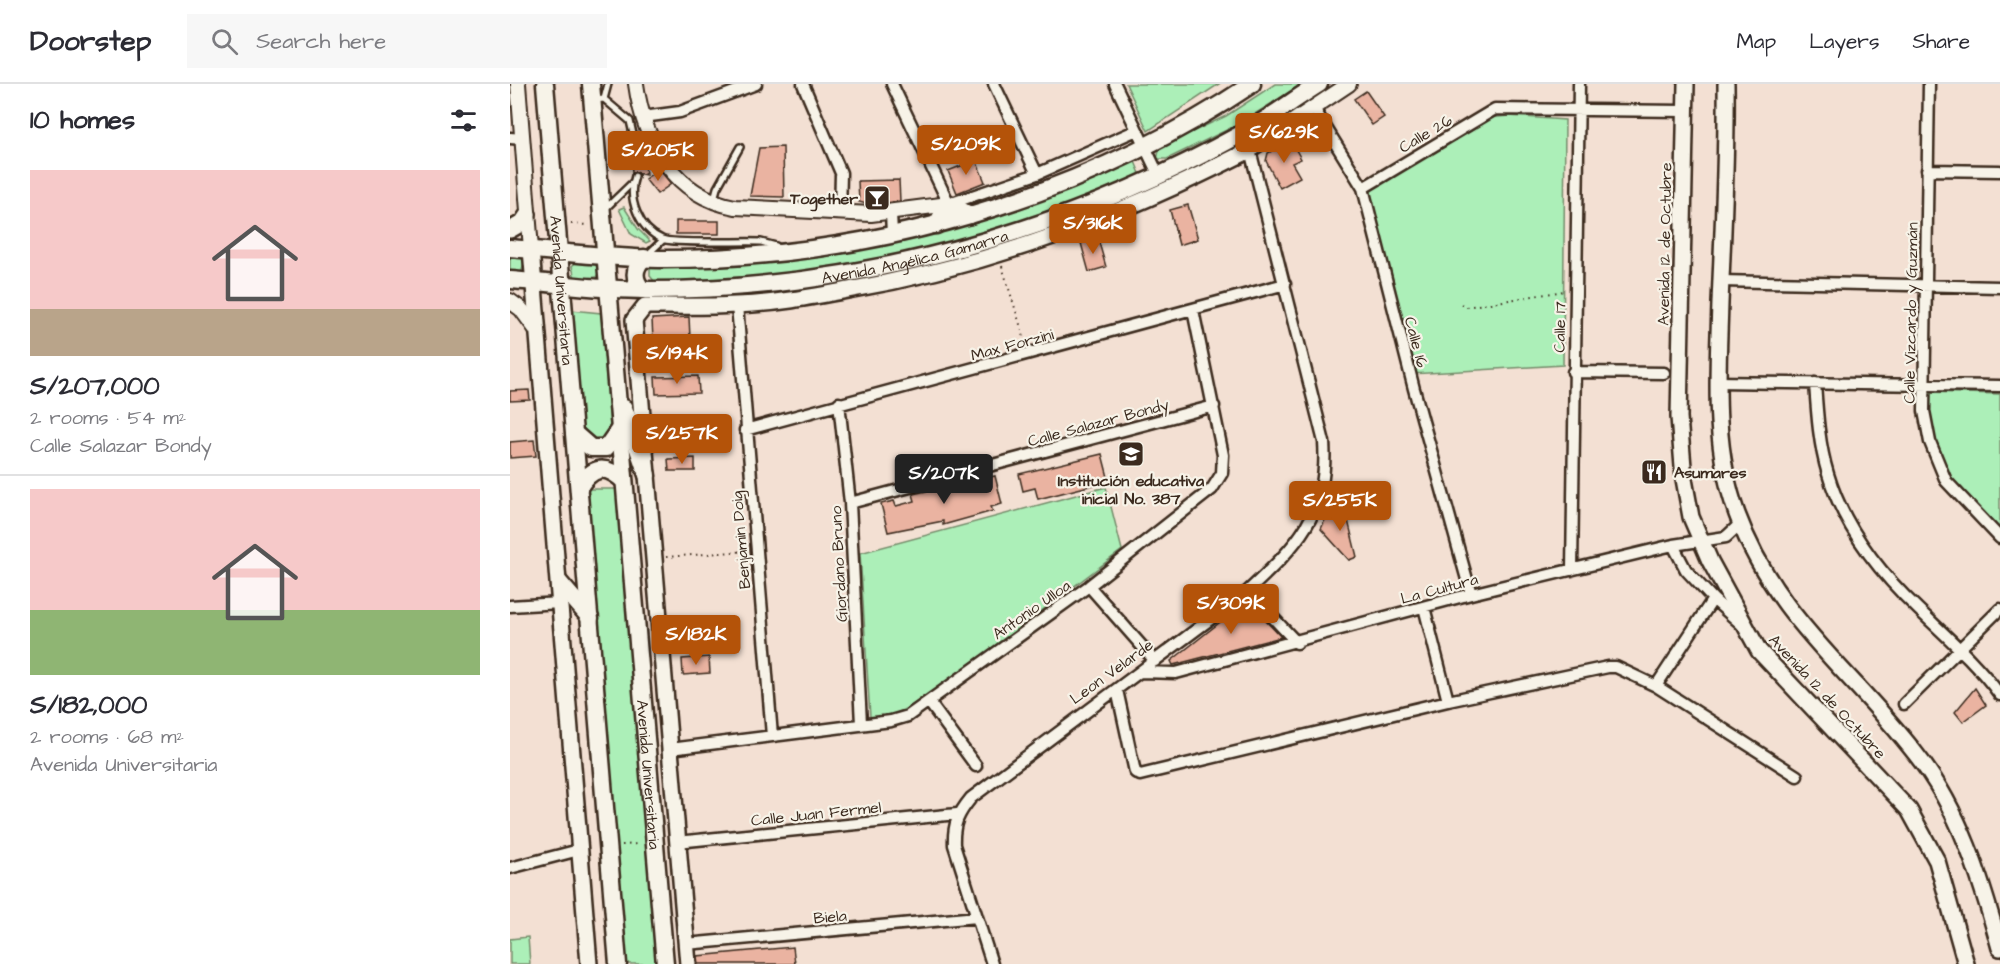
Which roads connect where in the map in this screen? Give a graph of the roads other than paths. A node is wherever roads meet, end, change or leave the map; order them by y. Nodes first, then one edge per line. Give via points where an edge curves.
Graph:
1 (518, 84) edge
2 (545, 84) edge
3 (609, 84) edge
4 (636, 84) edge
5 (756, 84) edge
6 (803, 84) edge
7 (892, 84) edge
8 (994, 84) edge
9 (1115, 84) edge
10 (1252, 84) edge
11 (1319, 84) edge
12 (1349, 84) edge
13 (1579, 84) edge
14 (1686, 84) edge
15 (1726, 84) edge
16 (1929, 84) edge
17 (595, 95) edge
18 (1313, 107) junction
19 (1579, 109) junction
20 (1685, 111) junction
21 (643, 117) junction
22 (1137, 130) junction
23 (1245, 132) junction
24 (633, 134) dead end
25 (517, 138) edge
26 (740, 147) dead end
27 (1146, 147) junction
28 (1250, 150) junction
29 (1927, 170) junction
30 (2000, 171) edge
31 (1037, 174) junction
32 (1159, 176) junction
33 (1363, 188) junction
34 (713, 203) junction
35 (949, 204) junction
36 (840, 213) junction
37 (891, 213) junction
38 (528, 214) junction
39 (970, 215) junction
40 (602, 219) junction
41 (936, 225) junction
42 (510, 230) edge
43 (892, 234) junction
44 (663, 240) junction
45 (510, 248) edge
46 (531, 249) junction
47 (789, 250) junction
48 (560, 252) junction
49 (606, 256) junction
50 (644, 258) junction
51 (510, 280) edge
52 (1721, 280) junction
53 (534, 282) junction
54 (562, 284) junction
55 (1285, 284) junction
56 (1925, 285) junction
57 (2000, 287) edge
58 (609, 288) junction
59 (643, 290) junction
60 (510, 302) edge
61 (737, 305) junction
62 (1193, 310) junction
63 (638, 312) joint
64 (538, 332) junction
65 (1573, 372) junction
66 (1664, 373) dead end
67 (1718, 382) junction
68 (1815, 383) junction
69 (616, 385) junction
70 (1923, 385) junction
71 (2000, 386) edge
72 (839, 403) junction
73 (1214, 406) junction
74 (620, 428) junction
75 (745, 430) junction
76 (575, 434) junction
77 (647, 475) junction
78 (624, 481) junction
79 (579, 487) junction
80 (850, 503) junction
81 (1741, 523) junction
82 (2000, 538) edge
83 (1701, 542) junction
84 (1673, 545) junction
85 (1572, 570) junction
86 (558, 582) junction
87 (1089, 586) junction
88 (1248, 591) junction
89 (1471, 594) junction
90 (1713, 599) junction
91 (560, 603) junction
92 (510, 606) edge
93 (1424, 607) junction
94 (2000, 609) edge
95 (590, 618) junction
96 (1743, 626) junction
97 (1297, 643) junction
98 (1961, 647) junction
99 (1155, 661) junction
100 (1141, 672) junction
101 (1656, 686) junction
102 (1117, 690) junction
103 (2000, 694) edge
104 (1448, 701) junction
105 (929, 702) junction
106 (1904, 704) dead end
107 (861, 724) junction
108 (772, 736) junction
109 (670, 749) junction
110 (976, 765) dead end
111 (1797, 776) dead end
112 (957, 814) junction
113 (677, 842) junction
114 (579, 850) junction
115 (510, 868) edge
116 (977, 917) junction
117 (1999, 938) edge
118 (686, 944) junction
119 (589, 964) edge
120 (618, 964) edge
121 (664, 964) edge
122 (688, 964) edge
123 (992, 964) edge
124 (1966, 964) edge

1 - 25 street, Avenida Universitaria
2 - 48 main road, Avenida Universitaria
3 - 17 lane
4 - 21 street
5 - 21 street via 680,112
6 - 36 street via 841,173
7 - 35 street
8 - 31 street
9 - 22 street
10 - 27 main road, Avenida Angélica Gamarra
11 - 23 main road, Avenida Angélica Gamarra
12 - 18 street, Avenida Angélica Gamarra
13 - 19 street, Calle 17
14 - 20 main road, Avenida 12 de Octubre
15 - 52 main road, Avenida 12 de Octubre
16 - 29 street, Calle Vizcardo y Guzmán
17 - 24 lane via 630,121
17 - 40 main road, Avenida Universitaria
18 - 28 street, Avenida Angélica Gamarra
18 - 33 street, Calle 16
19 - 20 street, Calle 26
19 - 33 street, Calle 26 via 1495,109
19 - 65 street, Calle 17
20 - 83 main road, Avenida 12 de Octubre via 1678,417 1688,506
21 - 34 street via 666,166
22 - 27 street
22 - 31 street
23 - 28 main road, Leon Velarde
23 - 32 main road, Avenida Angélica Gamarra
25 - 38 street, Avenida Universitaria
26 - 34 lane
27 - 32 street
27 - 39 main road, Avenida Angélica Gamarra
28 - 55 street, Leon Velarde
28 - 61 main road, Avenida Angélica Gamarra via 1087,224 999,256 874,286
29 - 30 street
29 - 56 street, Calle Vizcardo y Guzmán
31 - 35 street
32 - 59 main road, Avenida Angélica Gamarra via 1029,228 943,255 765,284
33 - 89 street, Calle 16
34 - 36 street
35 - 37 street
35 - 39 main road
35 - 41 main road
36 - 37 street
37 - 43 street
38 - 42 main road
38 - 46 street, Avenida Universitaria
39 - 41 main road, Avenida Angélica Gamarra
40 - 44 lane via 634,179 633,208
40 - 49 main road, Avenida Universitaria
41 - 43 main road, Avenida Angélica Gamarra
43 - 47 main road, Avenida Angélica Gamarra
44 - 47 lane via 761,242
44 - 50 lane
45 - 46 main road, Avenida Angélica Gamarra
46 - 48 main road, Avenida Angélica Gamarra
46 - 53 main road, Avenida Universitaria
47 - 50 main road, Avenida Angélica Gamarra
48 - 49 main road, Avenida Angélica Gamarra
48 - 54 main road, Avenida Universitaria
49 - 50 main road, Avenida Angélica Gamarra
49 - 58 main road, Avenida Universitaria
50 - 59 main road via 635,270
51 - 53 main road, Avenida Angélica Gamarra
52 - 56 street
52 - 67 main road, Avenida 12 de Octubre
53 - 54 main road, Avenida Angélica Gamarra
53 - 64 main road, Avenida Universitaria
54 - 58 main road, Avenida Angélica Gamarra
54 - 76 main road, Avenida Universitaria
55 - 62 street, Max Forzini
55 - 88 street, Leon Velarde via 1324,442 1324,479 1309,525 1286,555
56 - 57 street
56 - 70 street, Calle Vizcardo y Guzmán
58 - 59 main road, Avenida Angélica Gamarra
58 - 69 main road, Avenida Universitaria
60 - 64 street via 521,309
61 - 63 main road, Avenida Angélica Gamarra via 645,306
61 - 75 street, Benjamin Doig
62 - 72 street, Max Forzini
62 - 73 street, Antonio Ulloa
63 - 77 main road, Avenida Universitaria via 634,320
64 - 86 main road, Avenida Universitaria
65 - 66 street
65 - 85 street, Calle 17
67 - 68 street
67 - 81 main road, Avenida 12 de Octubre via 1718,435 1725,478
68 - 70 street
68 - 98 street via 1828,474 1854,531 1903,593
69 - 74 main road, Avenida Universitaria
69 - 77 main road
70 - 71 street
70 - 82 street, Calle Vizcardo y Guzmán via 1930,442 1946,481
72 - 75 street, Max Forzini
72 - 80 street, Giordano Bruno
73 - 80 street, Calle Salazar Bondy
73 - 87 street, Antonio Ulloa via 1223,455 1222,473 1212,489
74 - 76 main road via 606,448 591,448
74 - 78 main road, Avenida Universitaria
75 - 108 street, Benjamin Doig
76 - 79 main road, Avenida Universitaria
77 - 109 main road, Avenida Universitaria
78 - 79 main road via 616,473 598,469 591,471
78 - 121 main road, Avenida Universitaria
79 - 95 main road, Avenida Universitaria
80 - 107 street, Giordano Bruno
81 - 83 street, La Cultura via 1726,537
81 - 117 main road, Avenida 12 de Octubre via 1759,563 1798,623 1916,753 1946,800
83 - 84 street, La Cultura
83 - 96 main road, Avenida 12 de Octubre
84 - 85 street, La Cultura
84 - 90 street via 1686,570
85 - 89 street, La Cultura
86 - 91 main road, Avenida Universitaria
86 - 95 main road
87 - 99 street
87 - 105 street, Antonio Ulloa
88 - 97 street
88 - 99 street, Leon Velarde
89 - 93 street, La Cultura
90 - 96 street
90 - 101 street
91 - 92 street
91 - 114 main road, Avenida Universitaria
93 - 97 street, La Cultura
93 - 104 street
94 - 98 street
95 - 120 main road, Avenida Universitaria
96 - 124 main road, Avenida 12 de Octubre via 1759,651 1909,810 1937,861
97 - 100 street, La Cultura via 1176,673
98 - 103 street
98 - 106 street
99 - 100 street, Leon Velarde
100 - 102 street, Leon Velarde
101 - 104 street via 1608,666
101 - 111 street
102 - 104 street via 1135,772 1140,775
102 - 112 street, Leon Velarde via 971,798
105 - 107 street, Antonio Ulloa via 891,722
105 - 110 street
107 - 108 street, Antonio Ulloa
108 - 109 street, Antonio Ulloa
109 - 113 main road, Avenida Universitaria
112 - 113 street, Calle Juan Fermel
112 - 116 street via 954,845
113 - 118 main road, Avenida Universitaria
114 - 115 street
114 - 119 main road, Avenida Universitaria
116 - 118 street, Biela
116 - 123 street
118 - 122 main road, Avenida Universitaria

